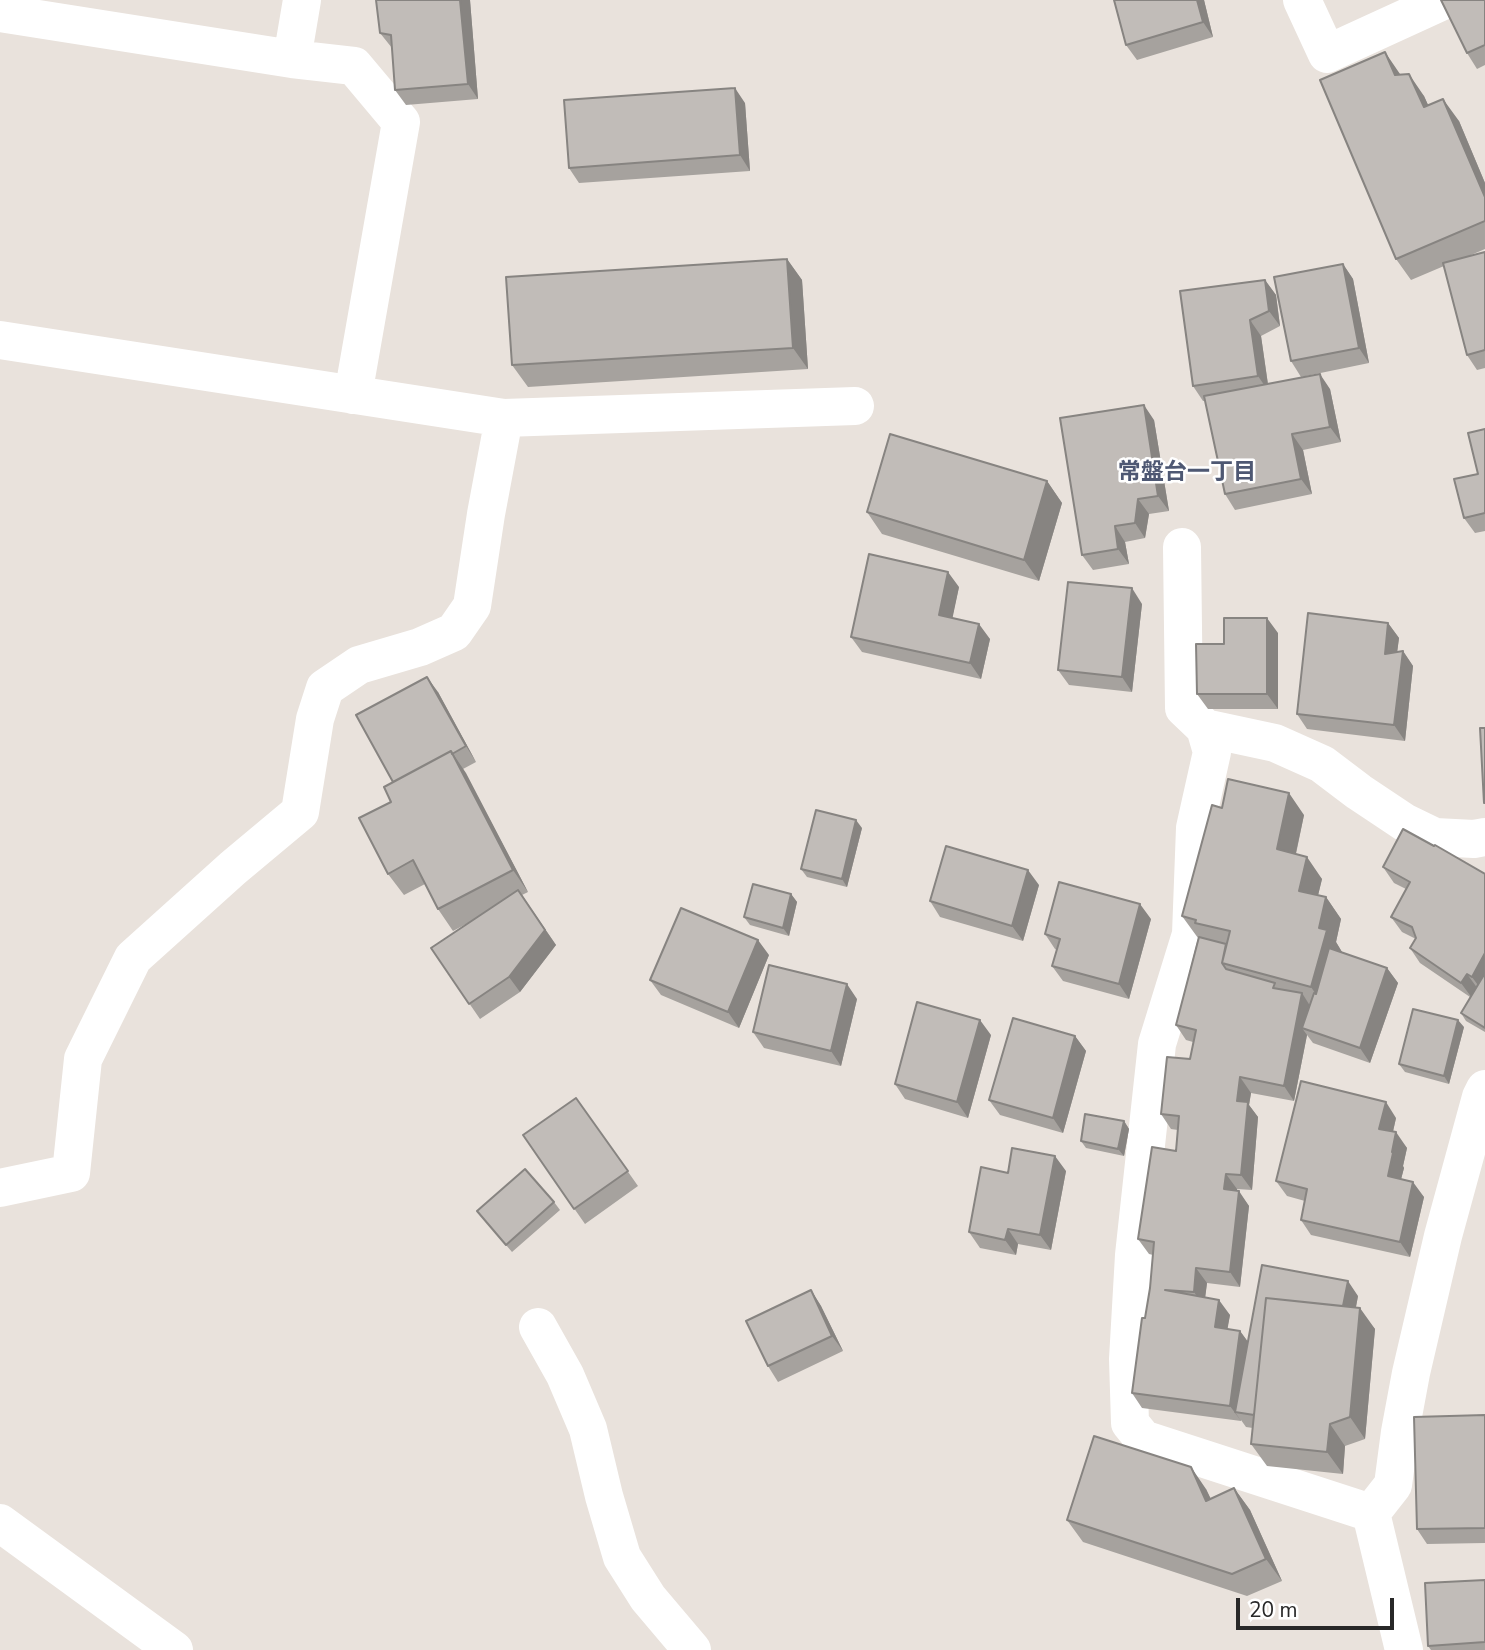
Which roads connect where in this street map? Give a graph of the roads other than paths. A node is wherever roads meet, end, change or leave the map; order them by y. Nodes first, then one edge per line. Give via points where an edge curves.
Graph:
1 (302, 0) edge
2 (1302, 0) edge
3 (1445, 0) edge
4 (0, 13) edge
5 (292, 59) junction
6 (0, 340) edge
7 (354, 395) junction
8 (855, 406) dead end
9 (504, 418) junction
10 (1182, 547) dead end
11 (1205, 728) junction
12 (1485, 837) edge
13 (1485, 1090) edge
14 (0, 1188) edge
15 (538, 1327) dead end
16 (1371, 1513) junction
17 (0, 1523) edge
18 (174, 1650) edge
19 (692, 1650) edge
20 (1404, 1650) edge

1 - 5 street
2 - 3 street via 1327,54
4 - 5 street
5 - 7 street via 354,66 401,122
6 - 7 street
7 - 9 street
8 - 9 street
9 - 14 street via 472,606 454,632 359,665 325,688 315,719 300,812 133,958 83,1059 71,1174
10 - 11 street via 1184,708
11 - 12 street via 1275,743 1322,764 1404,822 1435,837
11 - 16 street via 1212,752 1195,828 1191,934 1157,1044 1135,1255 1128,1359 1130,1423 1143,1438
13 - 16 street via 1443,1236 1411,1373 1393,1485
15 - 19 street via 588,1429 622,1557 648,1598
16 - 20 street
17 - 18 street

